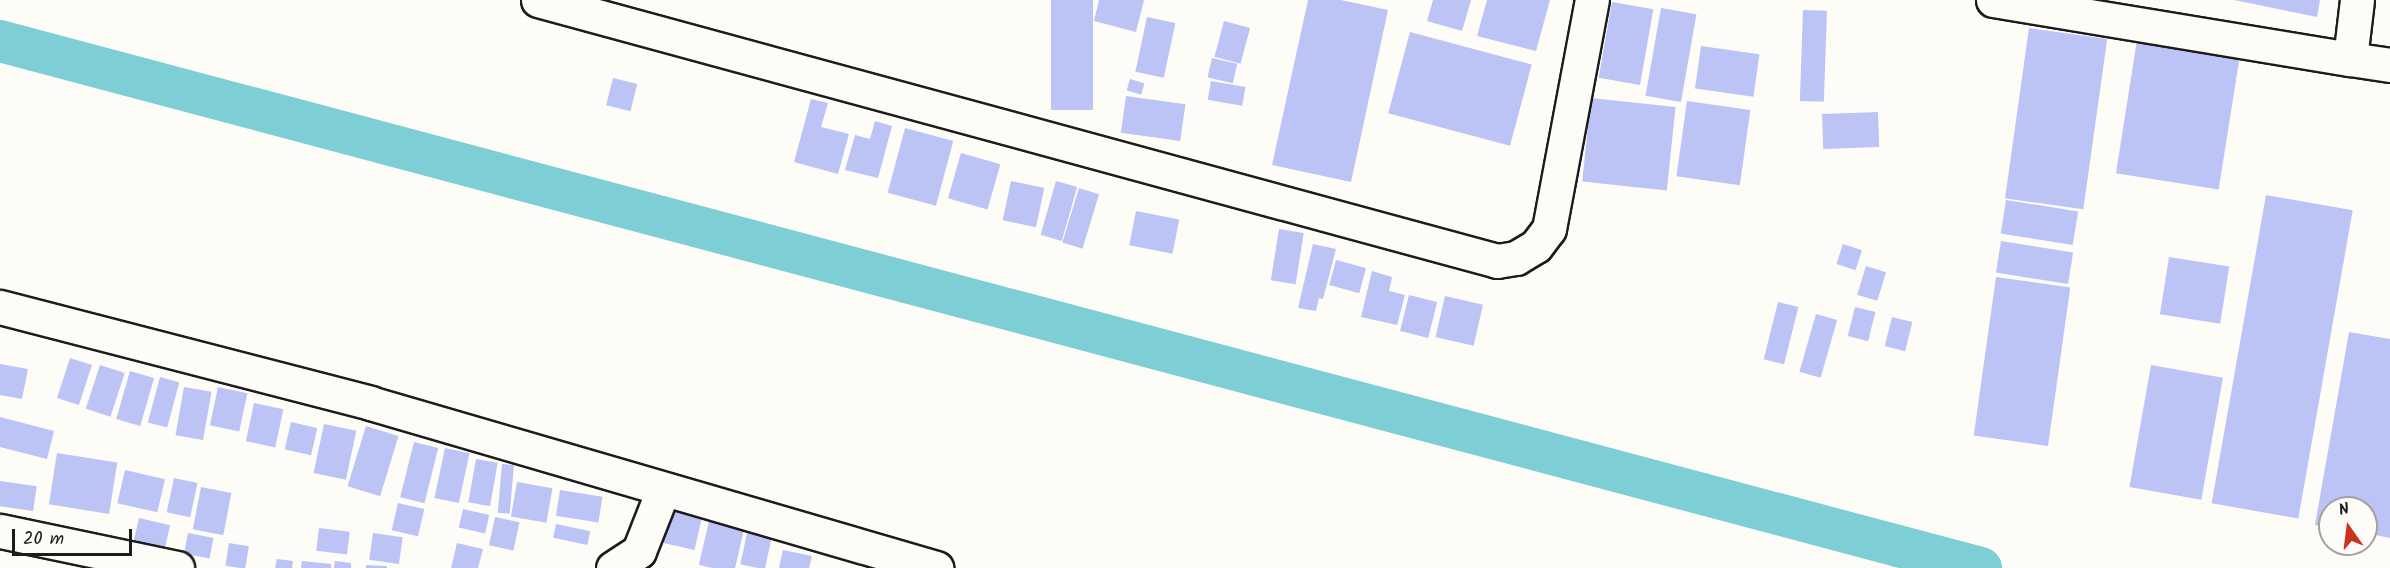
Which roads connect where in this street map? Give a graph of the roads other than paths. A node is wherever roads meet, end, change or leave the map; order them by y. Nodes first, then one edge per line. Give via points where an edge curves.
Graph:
1 (538, 0) edge
2 (1592, 0) edge
3 (1993, 0) edge
4 (2357, 0) edge
5 (2095, 8) edge
6 (2350, 59) junction
7 (2390, 65) edge
8 (0, 307) edge
9 (663, 490) junction
10 (0, 531) edge
11 (177, 568) edge
12 (613, 568) edge
13 (936, 568) edge

1 - 2 street via 1497,261 1516,258 1536,246 1550,229
3 - 5 street
4 - 6 street
5 - 6 street
6 - 7 street
8 - 9 street via 370,404
9 - 12 street via 639,551
9 - 13 street
10 - 11 street

